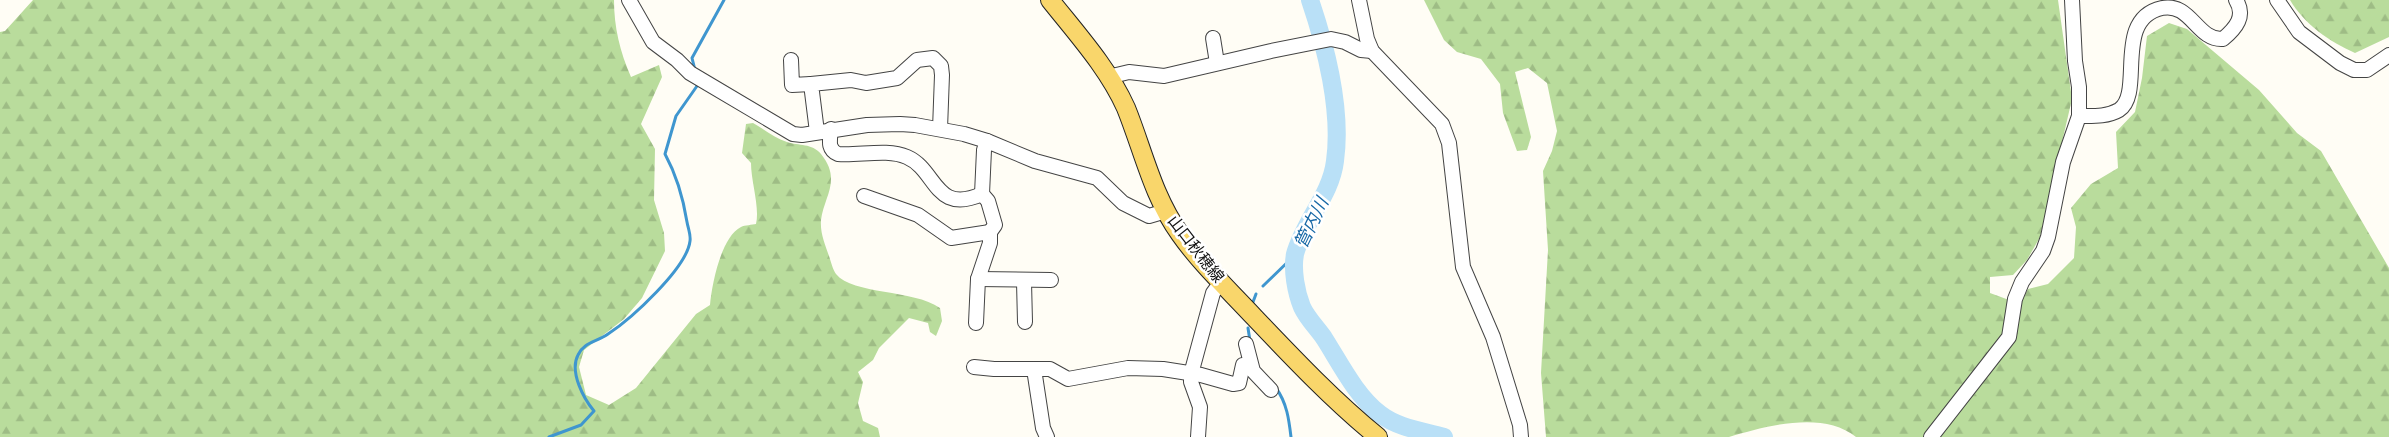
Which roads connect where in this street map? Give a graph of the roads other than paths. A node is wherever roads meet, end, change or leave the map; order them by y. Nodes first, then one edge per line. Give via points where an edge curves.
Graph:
1 (629, 0) edge
2 (1050, 0) edge
3 (1359, 0) edge
4 (2072, 0) edge
5 (2236, 0) edge
6 (2277, 0) edge
7 (1213, 38) dead end
8 (1372, 51) junction
9 (2389, 56) edge
10 (791, 60) dead end
11 (1217, 63) junction
12 (1108, 77) junction
13 (811, 84) junction
14 (2079, 116) junction
15 (940, 129) junction
16 (824, 130) junction
17 (987, 141) junction
18 (982, 194) junction
19 (864, 196) dead end
20 (1166, 211) junction
21 (990, 232) junction
22 (978, 279) junction
23 (1051, 280) dead end
24 (1024, 282) junction
25 (1221, 282) junction
26 (1025, 322) dead end
27 (976, 323) dead end
28 (1246, 344) dead end
29 (1250, 364) junction
30 (974, 367) dead end
31 (1034, 369) junction
32 (1191, 374) junction
33 (1272, 390) dead end
34 (1047, 437) edge
35 (1198, 437) edge
36 (1378, 437) edge
37 (1521, 437) edge
38 (1931, 437) edge

1 - 16 street via 653,42 690,74 793,134
2 - 12 main road, 山口秋穂線
3 - 8 street
4 - 14 street
5 - 14 street via 2240,14 2238,22 2223,38 2214,40 2176,8 2150,13 2140,23 2134,38 2128,96 2122,109 2106,116
6 - 9 street via 2300,32 2340,63 2354,70 2367,70
7 - 11 street
8 - 11 street via 1331,39
8 - 37 street via 1442,124 1449,143 1463,267 1493,337
10 - 13 street via 792,85
11 - 12 street via 1164,76 1129,72
12 - 20 main road, 山口秋穂線 via 1125,107
13 - 15 street via 851,80 866,83 897,78 917,60 933,58 941,66 942,75
13 - 16 street
14 - 38 street via 2063,162 2048,238 2015,299 2008,337
15 - 16 street via 900,124
15 - 17 street
16 - 18 street via 832,152 895,153 915,162 939,191 948,196 970,199
17 - 18 street
17 - 20 street via 1035,161 1097,178 1123,203 1149,216
18 - 21 street via 995,225
19 - 21 street via 918,216 951,238
20 - 25 main road, 山口秋穂線 via 1179,233
21 - 22 street via 990,243
22 - 24 street
22 - 27 street
23 - 24 street
24 - 26 street
25 - 32 street via 1213,292
25 - 36 main road, 山口秋穂線 via 1299,364
28 - 29 street
29 - 32 street via 1243,365 1239,384
29 - 33 street
30 - 31 street
31 - 32 street via 1050,369 1068,379 1128,368
31 - 34 street
32 - 35 street via 1200,407

